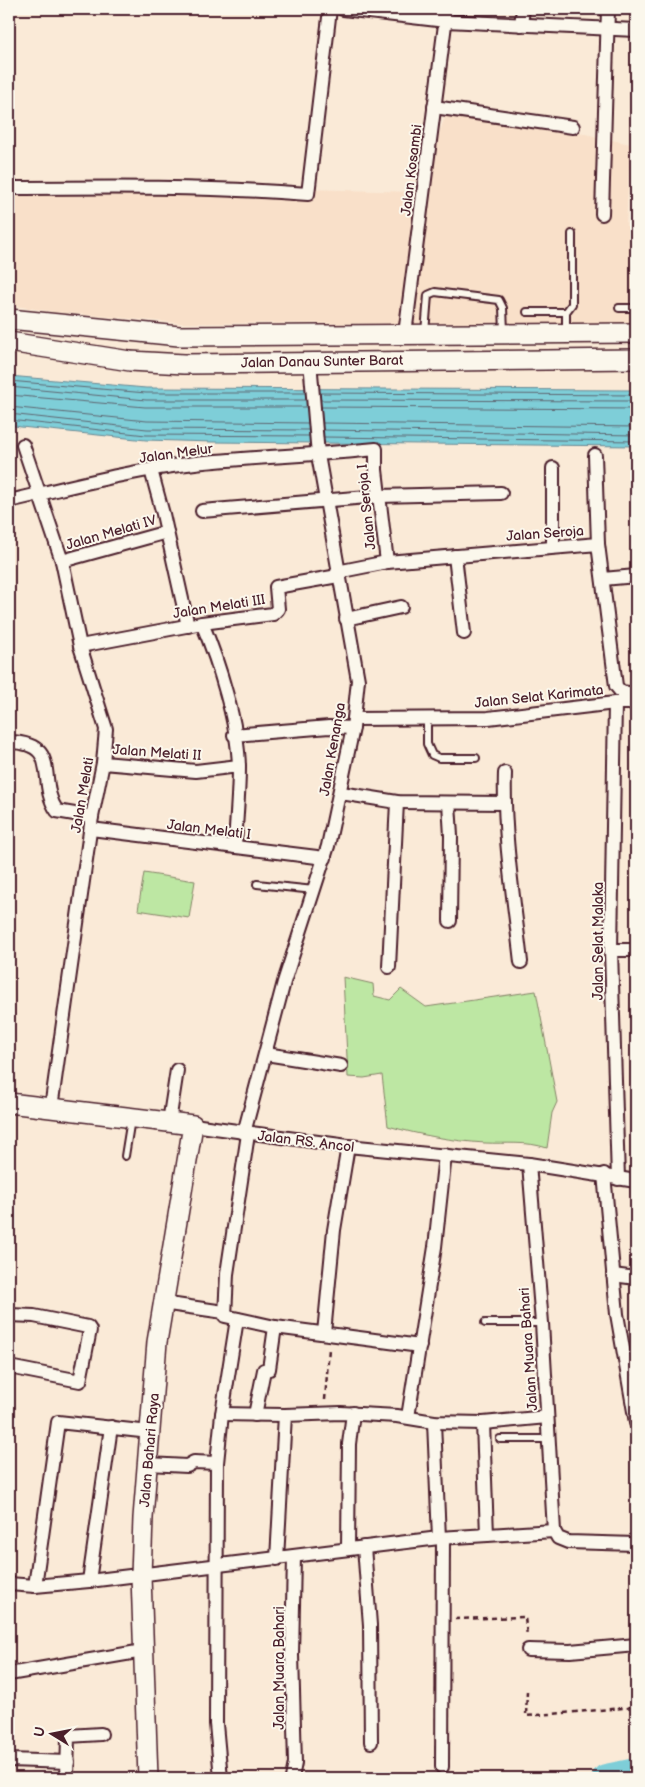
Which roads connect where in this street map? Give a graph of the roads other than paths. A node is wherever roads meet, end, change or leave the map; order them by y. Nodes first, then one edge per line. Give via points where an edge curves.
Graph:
1 (330, 9) edge
2 (343, 9) edge
3 (522, 9) edge
4 (608, 9) edge
5 (387, 11) edge
6 (447, 15) edge
7 (521, 25) junction
8 (607, 29) junction
9 (636, 30) edge
10 (434, 107) junction
11 (573, 127) dead end
12 (9, 188) edge
13 (602, 214) dead end
14 (572, 234) dead end
15 (619, 308) dead end
16 (636, 308) edge
17 (527, 312) dead end
18 (566, 312) junction
19 (10, 320) edge
20 (504, 333) junction
21 (566, 333) junction
22 (636, 333) edge
23 (405, 334) junction
24 (425, 334) junction
25 (9, 341) edge
26 (636, 358) edge
27 (310, 369) junction
28 (23, 446) dead end
29 (376, 449) joint
30 (318, 450) junction
31 (595, 455) dead end
32 (553, 468) dead end
33 (151, 470) junction
34 (501, 493) dead end
35 (40, 494) junction
36 (378, 496) junction
37 (9, 500) edge
38 (326, 500) junction
39 (202, 511) dead end
40 (167, 532) junction
41 (598, 544) junction
42 (553, 546) junction
43 (455, 556) junction
44 (62, 562) junction
45 (387, 562) junction
46 (337, 574) junction
47 (636, 576) edge
48 (603, 579) junction
49 (401, 607) dead end
50 (346, 619) junction
51 (202, 623) junction
52 (188, 626) junction
53 (464, 633) dead end
54 (80, 646) junction
55 (634, 697) edge
56 (615, 703) junction
57 (427, 718) junction
58 (353, 723) junction
59 (234, 735) junction
60 (9, 742) edge
61 (476, 758) dead end
62 (103, 763) junction
63 (239, 766) junction
64 (505, 773) dead end
65 (341, 793) junction
66 (397, 802) junction
67 (449, 803) junction
68 (504, 803) junction
69 (91, 823) junction
70 (235, 847) junction
71 (325, 858) junction
72 (257, 884) dead end
73 (314, 890) junction
74 (450, 921) dead end
75 (611, 950) junction
76 (636, 950) edge
77 (522, 962) dead end
78 (389, 967) dead end
79 (266, 1054) junction
80 (341, 1066) dead end
81 (177, 1070) dead end
82 (9, 1103) edge
83 (51, 1108) junction
84 (131, 1118) junction
85 (169, 1122) junction
86 (193, 1125) junction
87 (246, 1134) junction
88 (348, 1146) junction
89 (445, 1155) junction
90 (125, 1156) dead end
91 (529, 1164) junction
92 (611, 1176) junction
93 (636, 1181) edge
94 (613, 1274) junction
95 (636, 1278) edge
96 (162, 1303) junction
97 (224, 1312) junction
98 (9, 1314) edge
99 (237, 1319) junction
100 (485, 1323) dead end
101 (542, 1324) junction
102 (275, 1328) junction
103 (327, 1333) junction
104 (420, 1346) junction
105 (9, 1367) edge
106 (222, 1414) junction
107 (353, 1414) junction
108 (256, 1415) junction
109 (285, 1415) junction
110 (408, 1417) junction
111 (547, 1417) junction
112 (434, 1422) junction
113 (483, 1423) junction
114 (636, 1423) edge
115 (111, 1427) junction
116 (150, 1432) junction
117 (500, 1439) dead end
118 (549, 1439) junction
119 (217, 1463) junction
120 (148, 1464) junction
121 (554, 1531) junction
122 (487, 1535) junction
123 (441, 1538) junction
124 (636, 1544) edge
125 (364, 1547) junction
126 (348, 1549) junction
127 (294, 1557) junction
128 (277, 1559) junction
129 (217, 1566) junction
130 (141, 1576) junction
131 (89, 1581) junction
132 (9, 1584) edge
133 (35, 1586) junction
134 (636, 1645) edge
135 (528, 1650) road end
136 (143, 1651) junction
137 (9, 1674) edge
138 (101, 1734) dead end
139 (371, 1742) dead end
140 (9, 1760) edge
141 (68, 1762) junction
142 (442, 1766) dead end
143 (67, 1778) edge
144 (148, 1778) edge
145 (221, 1778) edge
146 (292, 1778) edge

1 - 12 street via 308,194 242,188
2 - 5 street
3 - 7 street
4 - 8 street
5 - 6 street
6 - 7 street
6 - 10 street, Jalan Kosambi
7 - 8 street
8 - 9 street
8 - 13 street
10 - 11 street
10 - 23 street, Jalan Kosambi
14 - 18 lane via 572,304
15 - 16 lane
17 - 18 lane
18 - 21 lane
19 - 23 main road, Jalan Danau Sunter Barat via 179,336
19 - 25 main road
20 - 21 main road, Jalan Danau Sunter Barat
20 - 24 main road, Jalan Danau Sunter Barat
20 - 24 lane via 503,308 499,300 435,292 428,295
21 - 22 main road, Jalan Danau Sunter Barat
23 - 24 main road, Jalan Danau Sunter Barat
25 - 27 main road, Jalan Danau Sunter Barat via 130,361
26 - 27 main road, Jalan Danau Sunter Barat
27 - 30 street, Jalan Kenanga
28 - 35 street, Jalan Melati
29 - 30 street, Jalan Melur
29 - 36 street, Jalan Seroja I
30 - 33 street, Jalan Melur
30 - 38 street, Jalan Kenanga
31 - 41 street
32 - 42 street
33 - 35 street, Jalan Melur
33 - 40 street
34 - 36 street
35 - 37 street, Jalan Melur
35 - 44 street, Jalan Melati
36 - 38 street
36 - 45 street, Jalan Seroja I
38 - 39 street
38 - 46 street, Jalan Kenanga
40 - 44 street, Jalan Melati IV
40 - 52 street
41 - 42 street, Jalan Seroja
41 - 48 street, Jalan Seroja
42 - 43 street, Jalan Seroja
43 - 45 street, Jalan Seroja
43 - 53 street
44 - 54 street, Jalan Melati
45 - 46 street, Jalan Seroja
46 - 50 street, Jalan Kenanga
46 - 51 street, Jalan Melati III via 278,586 278,609 273,614
47 - 48 street
48 - 55 street, Jalan Seroja via 616,686 621,692
49 - 50 street
50 - 58 street, Jalan Kenanga via 358,680
51 - 52 street, Jalan Melati III
51 - 59 street via 226,694
52 - 54 street, Jalan Melati III
54 - 62 street, Jalan Melati via 106,729
55 - 56 street, Jalan Selat Karimata
56 - 57 street, Jalan Selat Karimata via 488,718
56 - 75 street, Jalan Selat Malaka
57 - 58 street, Jalan Selat Karimata
57 - 61 lane via 427,744 432,756
58 - 59 street
58 - 65 street, Jalan Kenanga
59 - 63 street
60 - 69 street, Jalan Melati I via 35,746 43,756 50,794 57,811
62 - 63 street, Jalan Melati II via 196,771
62 - 69 street, Jalan Melati
63 - 70 street
64 - 68 street
65 - 66 street
65 - 71 street, Jalan Kenanga
66 - 67 street
66 - 78 street
67 - 68 street
67 - 74 street
68 - 77 street
69 - 70 street, Jalan Melati I
69 - 83 street, Jalan Melati
70 - 71 street, Jalan Melati I
71 - 73 street, Jalan Kenanga
72 - 73 lane
73 - 79 street, Jalan Kenanga via 284,982
75 - 76 street
75 - 92 street, Jalan Selat Malaka
79 - 80 street
79 - 87 street, Jalan Kenanga
81 - 85 street
82 - 83 main road, Jalan RS. Ancol
83 - 84 main road, Jalan RS. Ancol
84 - 85 main road, Jalan RS. Ancol
84 - 90 lane
85 - 86 main road, Jalan RS. Ancol
86 - 87 street, Jalan RS. Ancol
86 - 96 main road, Jalan Bahari Raya
87 - 88 street, Jalan RS. Ancol
87 - 97 street, Jalan Kenanga
88 - 89 street, Jalan RS. Ancol
88 - 103 street via 334,1230
89 - 91 street, Jalan RS. Ancol
89 - 104 street via 444,1182
91 - 92 street, Jalan RS. Ancol
91 - 101 street, Jalan Muara Bahari
92 - 93 street, Jalan RS. Ancol
92 - 94 street
94 - 95 street
94 - 114 street
96 - 97 street
96 - 116 main road, Jalan Bahari Raya
97 - 99 street via 225,1316
98 - 105 street via 52,1319 90,1330 80,1381
99 - 102 street
99 - 106 street
100 - 101 lane
101 - 111 street, Jalan Muara Bahari
102 - 103 street
102 - 108 street via 270,1369 264,1370
103 - 104 street
104 - 110 street
106 - 108 street
106 - 119 street
107 - 109 street
107 - 110 street
107 - 126 street
108 - 109 street
109 - 128 street
110 - 112 street
111 - 113 street
111 - 118 street, Jalan Muara Bahari
112 - 113 street
112 - 123 street
113 - 122 street
115 - 116 street
115 - 131 street
115 - 133 street via 58,1422
116 - 120 main road, Jalan Bahari Raya
117 - 118 lane
118 - 121 street, Jalan Muara Bahari
119 - 120 street via 194,1462 187,1466
119 - 129 street
120 - 130 main road, Jalan Bahari Raya
121 - 122 street
121 - 124 street via 558,1538 568,1542
122 - 123 street
123 - 125 street
123 - 142 street via 444,1619
125 - 126 street
125 - 139 street via 370,1625
126 - 127 street
127 - 128 street
127 - 146 street, Jalan Muara Bahari via 295,1763
128 - 129 street
129 - 130 street
129 - 145 street via 216,1724
130 - 131 street
130 - 136 main road, Jalan Bahari Raya
131 - 133 street
132 - 133 street
134 - 135 street
136 - 137 street
136 - 144 main road, Jalan Bahari Raya
138 - 141 street via 68,1736
140 - 141 street
141 - 143 street

